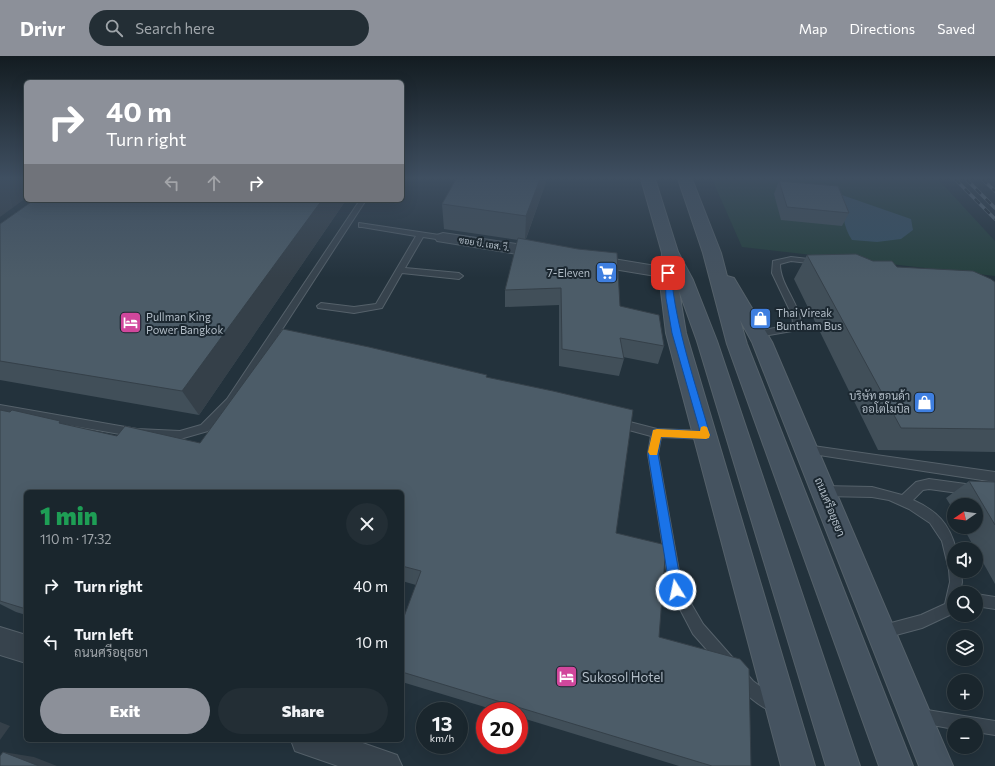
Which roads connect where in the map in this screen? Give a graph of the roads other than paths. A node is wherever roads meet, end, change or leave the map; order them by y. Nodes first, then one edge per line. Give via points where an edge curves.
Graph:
1 (355, 212) edge
2 (656, 212) edge
3 (698, 212) edge
4 (362, 225) dead end
5 (421, 234) junction
6 (443, 238) joint
7 (712, 252) junction
8 (669, 262) junction
9 (829, 263) edge
10 (400, 270) junction
11 (459, 276) dead end
12 (321, 306) dead end
13 (758, 334) junction
14 (0, 409) edge
15 (610, 421) edge
16 (657, 432) junction
17 (706, 435) junction
18 (806, 448) junction
19 (995, 477) edge
20 (823, 492) junction
21 (995, 493) edge
22 (904, 500) junction
23 (948, 542) edge
24 (983, 601) edge
25 (995, 603) edge
26 (947, 610) edge
27 (881, 632) junction
28 (0, 641) edge
29 (24, 648) edge
30 (783, 712) junction
31 (915, 715) junction
32 (947, 720) edge
33 (983, 726) edge
34 (995, 728) edge
35 (312, 742) edge
36 (386, 766) edge
37 (798, 766) edge
38 (843, 766) edge
39 (896, 766) edge
40 (936, 766) edge

1 - 14 lane via 230,402 204,428 180,435 137,433
2 - 8 main road
3 - 7 main road, ถนนศรีอยุธยา
4 - 5 lane
5 - 6 lane
5 - 10 lane
6 - 8 street, ซอย บี. เอส. วี. via 566,257
7 - 13 main road, ถนนศรีอยุธยา
7 - 39 main road, ถนนศรีอยุธยา via 737,344
8 - 17 main road via 670,298 676,333
8 - 38 main road via 684,280 707,341
9 - 13 lane via 791,259 776,263 776,273 796,315 797,323 792,328
10 - 11 lane
10 - 12 lane via 379,306 354,310
13 - 18 main road, ถนนศรีอยุธยา
15 - 16 lane
16 - 17 lane
16 - 30 lane via 653,454 676,590 703,635 748,686
17 - 30 main road
18 - 19 lane
18 - 20 main road, ถนนศรีอยุธยา
20 - 22 lane via 874,492
20 - 27 main road, ถนนศรีอยุธยา
21 - 22 lane via 929,484 920,485
22 - 23 lane via 934,520
24 - 25 lane
26 - 27 lane via 922,621
27 - 31 main road, ถนนศรีอยุธยา
28 - 29 street
30 - 37 main road
31 - 32 lane
31 - 40 main road, ถนนศรีอยุธยา
33 - 34 lane
35 - 36 street

